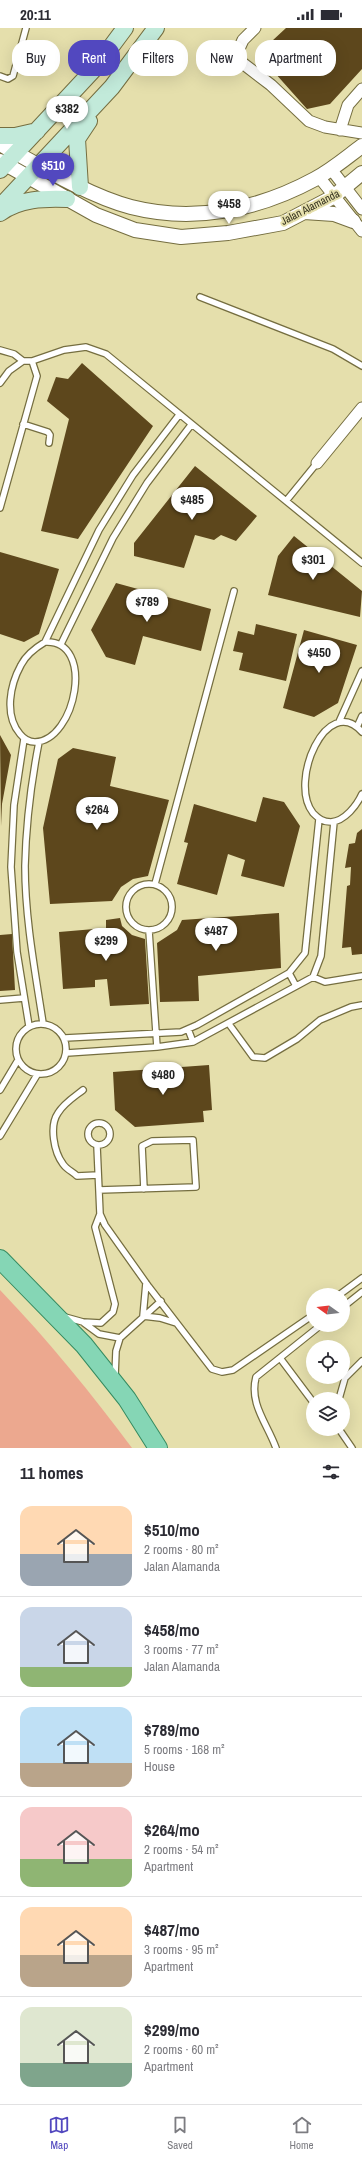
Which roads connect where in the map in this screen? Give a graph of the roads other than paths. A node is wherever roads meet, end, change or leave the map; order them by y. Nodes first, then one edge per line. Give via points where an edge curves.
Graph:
1 (26, 28) edge
2 (124, 28) edge
3 (156, 28) edge
4 (255, 28) edge
5 (0, 76) edge
6 (112, 87) junction
7 (362, 89) edge
8 (37, 130) junction
9 (340, 130) junction
10 (362, 133) edge
11 (0, 136) edge
12 (0, 144) edge
13 (362, 146) edge
14 (6, 162) edge
15 (39, 164) junction
16 (331, 169) junction
17 (362, 173) edge
18 (27, 177) junction
19 (319, 177) junction
20 (80, 187) junction
21 (344, 189) junction
22 (333, 197) junction
23 (67, 199) junction
24 (0, 207) edge
25 (362, 209) edge
26 (304, 212) junction
27 (0, 213) edge
28 (358, 226) edge
29 (200, 297) dead end
30 (0, 350) edge
31 (23, 361) junction
32 (32, 361) junction
33 (362, 366) edge
34 (0, 383) edge
35 (362, 408) edge
36 (179, 415) junction
37 (23, 424) junction
38 (191, 424) junction
39 (49, 443) dead end
40 (317, 463) joint
41 (0, 483) edge
42 (6, 485) junction
43 (286, 501) junction
44 (0, 508) edge
45 (362, 563) edge
46 (234, 591) dead end
47 (45, 642) junction
48 (61, 644) junction
49 (362, 671) edge
50 (362, 716) edge
51 (339, 722) junction
52 (357, 727) junction
53 (362, 732) edge
54 (24, 740) junction
55 (39, 742) junction
56 (362, 794) edge
57 (318, 819) junction
58 (334, 822) junction
59 (155, 884) junction
60 (149, 931) junction
61 (289, 973) junction
62 (362, 976) edge
63 (313, 977) junction
64 (296, 986) junction
65 (24, 998) junction
66 (0, 1000) edge
67 (362, 1005) edge
68 (43, 1023) junction
69 (229, 1024) junction
70 (29, 1026) junction
71 (188, 1029) junction
72 (156, 1033) junction
73 (65, 1038) junction
74 (193, 1042) junction
75 (157, 1047) junction
76 (67, 1053) junction
77 (18, 1060) junction
78 (38, 1075) junction
79 (0, 1090) edge
80 (83, 1090) dead end
81 (0, 1136) edge
82 (97, 1146) junction
83 (98, 1176) junction
84 (144, 1189) junction
85 (99, 1190) junction
86 (100, 1214) junction
87 (0, 1259) edge
88 (362, 1278) edge
89 (146, 1283) junction
90 (348, 1288) edge
91 (362, 1292) edge
92 (161, 1301) junction
93 (350, 1301) edge
94 (53, 1313) junction
95 (143, 1316) junction
96 (306, 1320) edge
97 (83, 1322) junction
98 (176, 1323) junction
99 (312, 1332) edge
100 (120, 1338) junction
101 (280, 1358) junction
102 (362, 1361) edge
103 (116, 1386) junction
104 (341, 1392) edge
105 (306, 1393) edge
106 (343, 1436) edge
107 (158, 1448) edge
108 (276, 1448) edge
109 (352, 1448) edge

1 - 5 lane via 13,76 8,79
2 - 8 main road via 96,67
3 - 6 main road
4 - 9 street via 243,40 238,51 241,62 271,85 309,121
6 - 15 main road
6 - 20 main road via 77,139
7 - 9 street via 348,105
8 - 11 main road via 15,136
8 - 14 main road
9 - 10 street
12 - 14 street
13 - 16 street, Jalan Alamanda
14 - 15 street, Jalan Alamanda
14 - 18 street, Jalan Alamanda
15 - 18 main road
15 - 20 street, Jalan Alamanda
16 - 19 street, Jalan Alamanda
16 - 21 street
17 - 21 street, Jalan Alamanda
18 - 23 street, Jalan Alamanda
18 - 24 main road
19 - 20 street, Jalan Alamanda via 273,199 216,213 178,214 130,207
19 - 22 street
21 - 22 street, Jalan Alamanda
21 - 25 street
22 - 26 street, Jalan Alamanda
22 - 28 street
23 - 26 street, Jalan Alamanda via 96,215 135,230 181,237 228,233 283,222
23 - 27 main road via 31,200
26 - 28 street via 334,214
29 - 33 lane via 333,349
30 - 31 lane via 14,354
31 - 32 lane
31 - 34 lane via 9,371
32 - 36 lane via 64,350 86,347 106,354
32 - 37 lane via 37,376
35 - 40 street
36 - 38 lane
36 - 47 lane via 133,475 99,530
37 - 39 lane via 48,432
37 - 42 lane
38 - 43 lane
38 - 48 lane via 146,483 113,538
40 - 43 lane
41 - 42 lane
42 - 44 lane
43 - 45 lane
46 - 59 lane
47 - 48 lane
47 - 54 lane via 21,664 10,697 12,719
48 - 55 lane via 74,664 76,686 64,721 49,737
49 - 51 lane
50 - 52 lane
51 - 52 lane via 347,721
51 - 57 lane via 330,727 315,744 305,777 306,799
52 - 53 lane
54 - 55 lane
54 - 65 lane via 14,805 11,867 17,952
55 - 68 lane via 28,805 25,867 31,948
56 - 58 lane via 352,809
57 - 58 lane
57 - 61 lane via 305,953
58 - 63 lane via 322,956
59 - 60 lane via 165,890 172,907 168,920 160,928
59 - 60 lane via 135,888 128,896 125,909 129,920 138,928
60 - 72 lane
61 - 64 lane
61 - 71 lane
62 - 63 lane via 325,982
63 - 64 lane
64 - 69 lane
65 - 66 lane
65 - 70 lane
67 - 69 lane via 320,1020 297,1039 259,1059 253,1057
68 - 70 lane
68 - 73 lane via 60,1030
69 - 74 lane
70 - 77 lane via 20,1035 15,1047
71 - 72 lane via 181,1032
71 - 74 lane
72 - 73 lane
72 - 75 lane
73 - 76 lane
74 - 75 lane
75 - 76 lane
76 - 78 lane via 62,1065 51,1073
77 - 78 lane via 26,1070
77 - 79 lane
78 - 81 lane
80 - 83 lane via 56,1114 53,1132 63,1164 77,1176
82 - 82 lane via 90,1143 87,1136 88,1129 100,1122 107,1126 110,1132 109,1140 104,1145
82 - 83 lane
83 - 85 lane
84 - 84 lane via 142,1146 152,1141 193,1140 196,1187
84 - 85 lane
85 - 86 lane
86 - 89 lane
86 - 97 lane via 96,1227 115,1304 112,1312 101,1323
87 - 94 main road
88 - 90 lane
89 - 92 lane
89 - 95 lane
91 - 93 lane
92 - 95 lane
92 - 98 lane
94 - 97 lane
94 - 103 main road via 84,1345
95 - 98 lane
95 - 100 lane
96 - 98 lane via 233,1370 222,1372 212,1369
97 - 100 lane via 99,1334
99 - 101 lane
100 - 103 lane via 114,1368
101 - 105 lane
101 - 108 lane via 256,1376 253,1388 262,1420
102 - 104 lane via 345,1378
103 - 107 main road
106 - 109 lane

